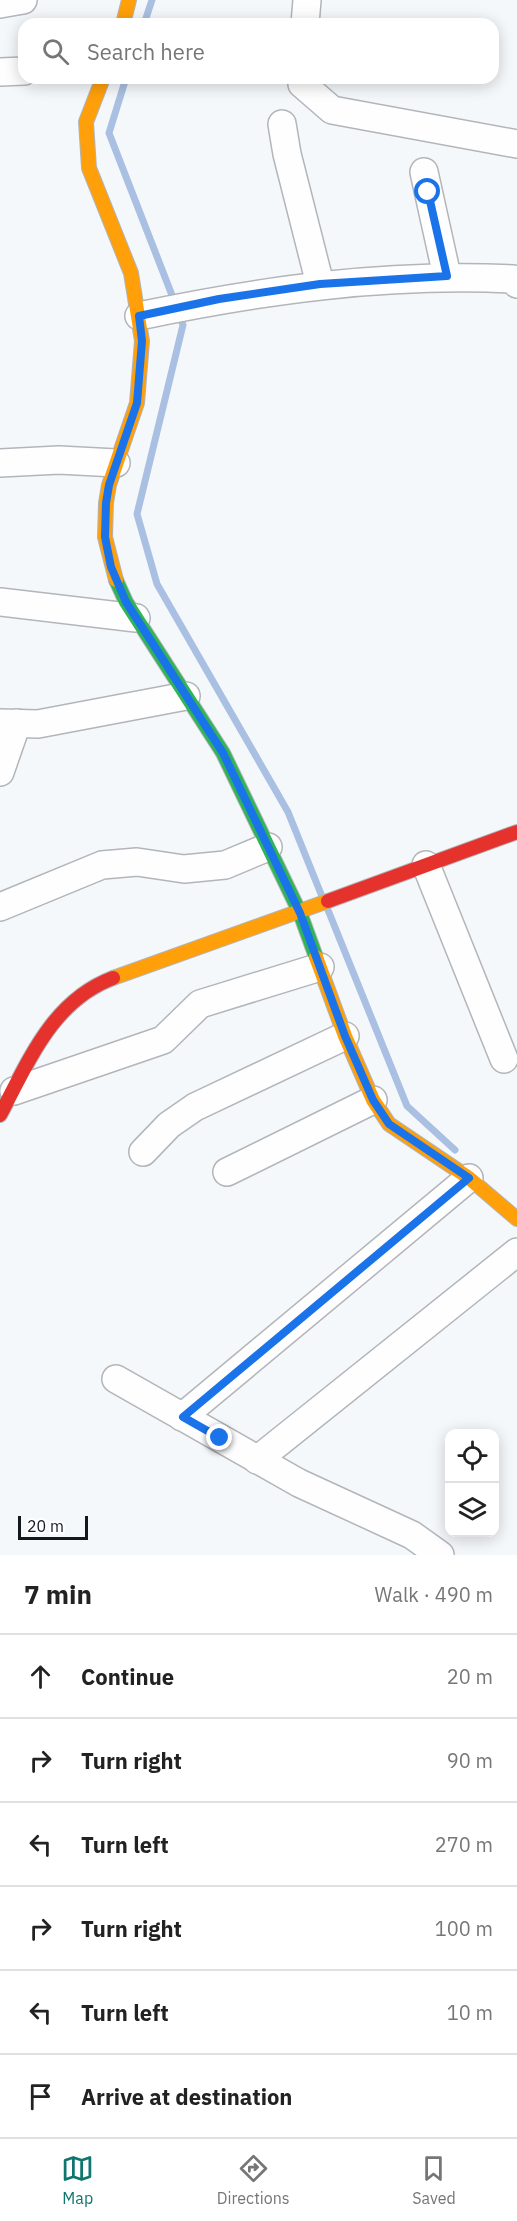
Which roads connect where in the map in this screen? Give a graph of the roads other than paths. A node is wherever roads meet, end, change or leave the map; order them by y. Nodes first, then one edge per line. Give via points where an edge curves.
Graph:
1 (23, 0) edge
2 (129, 0) edge
3 (307, 0) edge
4 (0, 4) edge
5 (124, 18) edge
6 (306, 18) edge
7 (18, 71) edge
8 (0, 72) edge
9 (101, 84) edge
10 (302, 84) edge
11 (282, 124) dead end
12 (517, 144) edge
13 (423, 172) dead end
14 (447, 276) junction
15 (320, 284) junction
16 (517, 284) edge
17 (139, 316) junction
18 (0, 463) edge
19 (116, 463) junction
20 (0, 602) edge
21 (136, 618) junction
22 (186, 696) junction
23 (8, 723) edge
24 (0, 772) edge
25 (517, 832) edge
26 (268, 847) junction
27 (426, 865) junction
28 (0, 907) edge
29 (304, 911) junction
30 (320, 968) junction
31 (345, 1036) junction
32 (504, 1060) edge
33 (14, 1091) junction
34 (373, 1100) junction
35 (0, 1115) edge
36 (143, 1152) dead end
37 (227, 1172) dead end
38 (469, 1178) junction
39 (517, 1219) edge
40 (517, 1252) edge
41 (116, 1379) dead end
42 (183, 1417) junction
43 (257, 1460) junction
44 (440, 1555) edge

1 - 4 street
2 - 5 street
3 - 6 street
7 - 8 street
9 - 17 street via 86,122 89,168 131,273
10 - 12 street via 332,110
11 - 15 street
13 - 14 street
14 - 15 street
14 - 16 street via 513,279
15 - 17 street
17 - 19 street via 142,341 137,403
18 - 19 street
19 - 21 street via 106,503 105,537 111,567
20 - 21 street
21 - 22 street
22 - 23 street via 38,724
22 - 26 street via 223,753
23 - 24 street
25 - 27 street
26 - 28 street via 225,865 183,869 137,862 102,865
26 - 29 street
27 - 29 street
27 - 32 street
29 - 30 street
29 - 33 street via 92,986 74,996 58,1015
30 - 31 street
30 - 33 street via 200,1004 163,1040
31 - 34 street
31 - 36 street via 195,1107 169,1125
33 - 35 street
34 - 37 street
34 - 38 street via 389,1124
38 - 39 street
38 - 42 street
40 - 43 street
41 - 42 street
42 - 43 street
43 - 44 street via 412,1535

